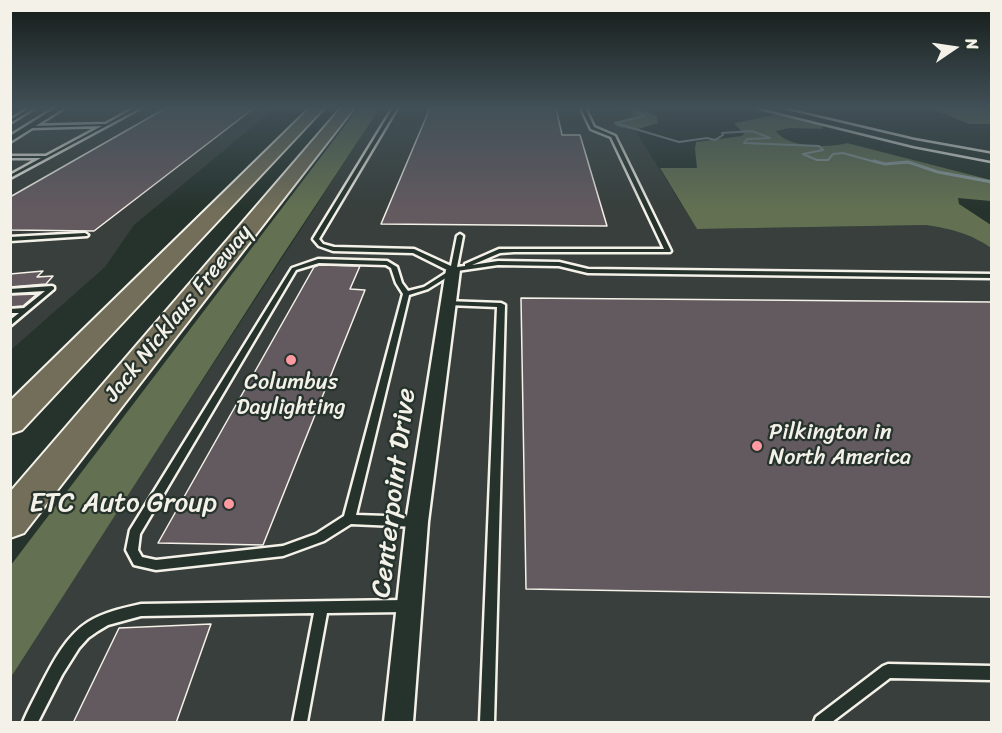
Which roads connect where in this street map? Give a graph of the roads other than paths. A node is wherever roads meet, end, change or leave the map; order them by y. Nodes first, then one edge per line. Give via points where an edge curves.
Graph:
1 (76, 142) edge
2 (284, 142) edge
3 (320, 142) edge
4 (374, 142) edge
5 (616, 142) edge
6 (907, 142) edge
7 (10, 157) edge
8 (48, 157) junction
9 (992, 158) edge
10 (10, 177) edge
11 (85, 235) dead end
12 (460, 236) dead end
13 (10, 239) edge
14 (453, 270) junction
15 (992, 276) edge
16 (10, 291) edge
17 (406, 294) junction
18 (448, 303) junction
19 (27, 310) junction
20 (10, 311) edge
21 (10, 324) edge
22 (10, 422) edge
23 (349, 519) junction
24 (10, 521) edge
25 (417, 522) junction
26 (409, 606) junction
27 (322, 607) junction
28 (992, 673) edge
29 (30, 723) edge
30 (300, 723) edge
31 (398, 723) edge
32 (487, 723) edge
33 (821, 723) edge

1 - 8 lane
2 - 22 highway, Jack Nicklaus Freeway
3 - 24 highway, Jack Nicklaus Freeway
4 - 14 lane via 316,239 333,249 414,250
5 - 14 lane via 668,251 499,251
6 - 9 street
7 - 8 lane
8 - 10 lane
11 - 13 lane
12 - 14 lane
14 - 15 lane via 498,263 559,264 588,271
14 - 17 lane via 426,288
14 - 18 street, Centerpoint Drive
16 - 19 lane via 52,288
17 - 23 lane
17 - 23 lane via 394,267 387,263 318,261 294,269 134,533 132,550 138,561 156,565 283,551 320,538
18 - 25 street, Centerpoint Drive
18 - 32 lane via 501,305
19 - 20 lane
19 - 21 lane
23 - 25 lane
25 - 26 street, Centerpoint Drive
26 - 27 lane
26 - 31 street, Centerpoint Drive
27 - 29 lane via 141,610 116,615 90,627 69,651
27 - 30 lane
28 - 33 lane via 888,670

